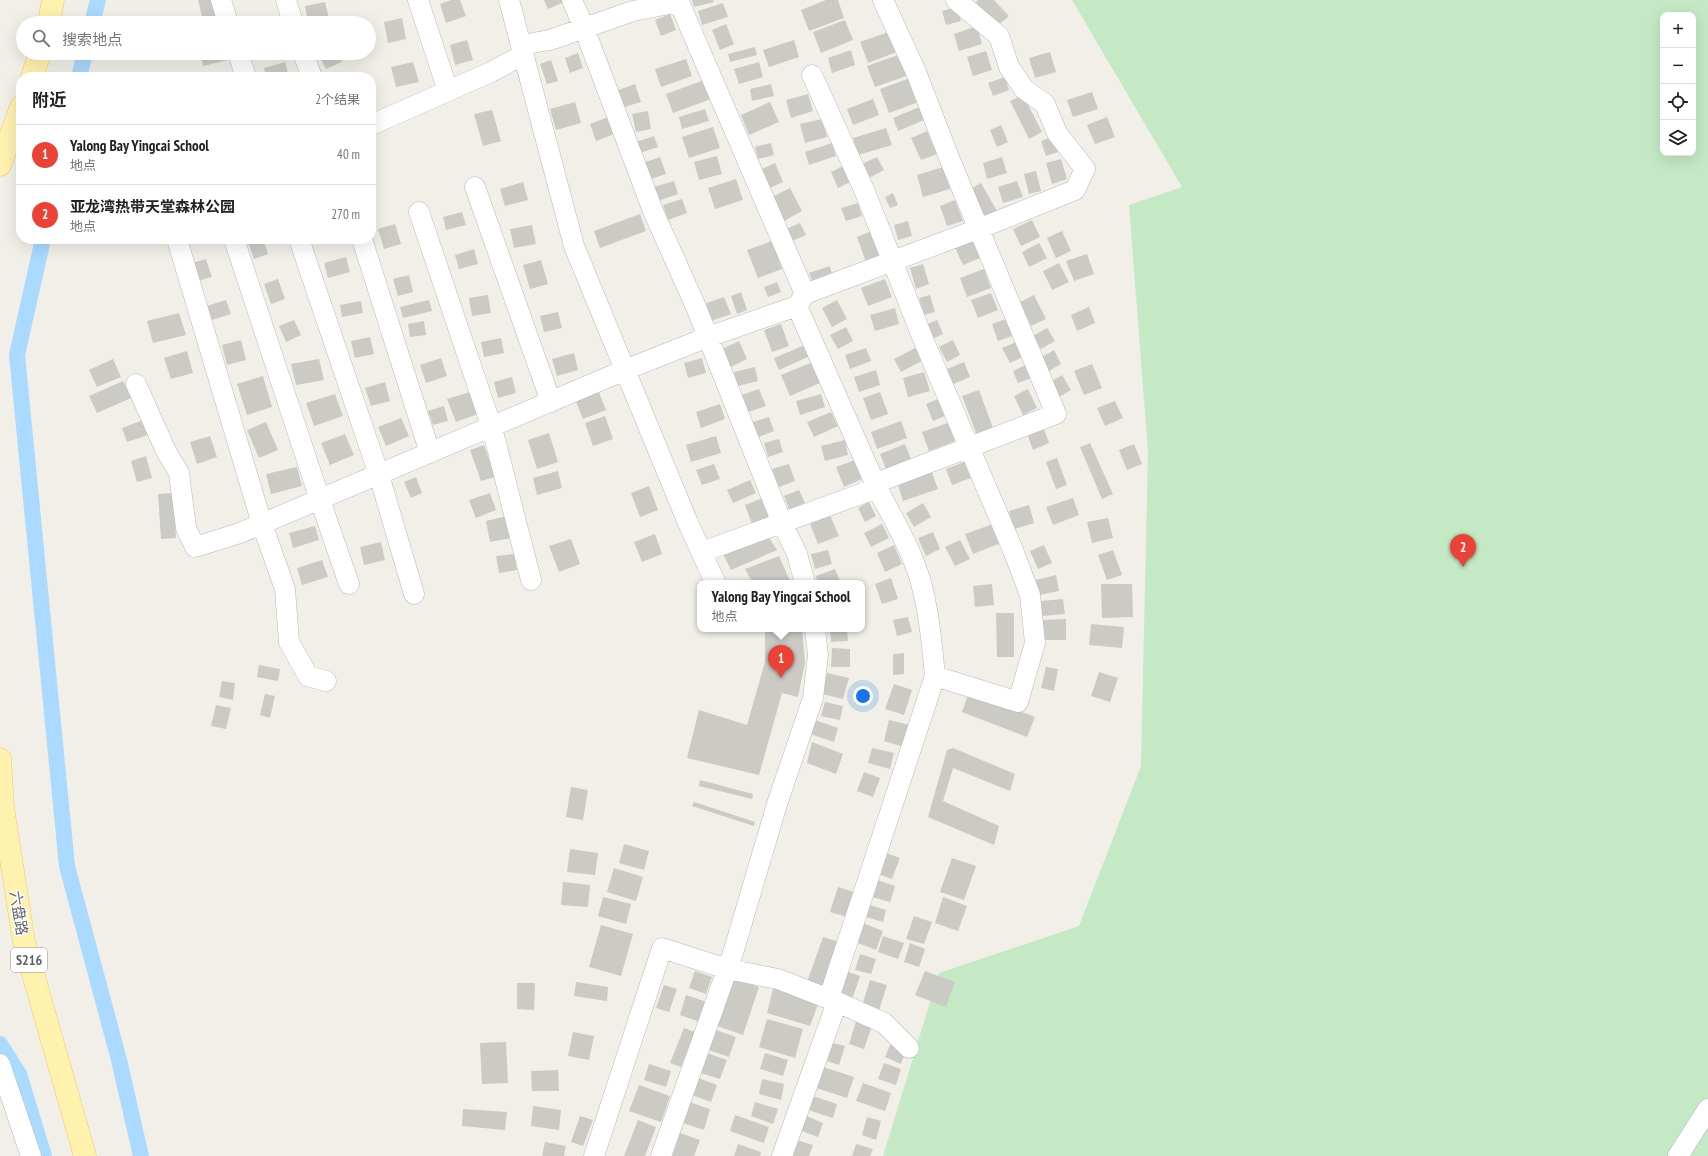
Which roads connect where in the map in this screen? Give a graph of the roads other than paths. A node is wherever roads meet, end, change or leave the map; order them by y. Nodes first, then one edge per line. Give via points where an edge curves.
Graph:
1 (53, 0) edge
2 (221, 0) edge
3 (286, 0) edge
4 (418, 0) edge
5 (509, 0) edge
6 (572, 0) edge
7 (883, 0) edge
8 (956, 0) edge
9 (680, 1) edge
10 (50, 16) edge
11 (226, 16) edge
12 (291, 16) edge
13 (584, 28) junction
14 (522, 50) junction
15 (38, 60) edge
16 (240, 60) edge
17 (306, 60) edge
18 (34, 72) edge
19 (244, 72) edge
20 (310, 72) edge
21 (812, 75) dead end
22 (448, 91) junction
23 (16, 120) edge
24 (376, 123) edge
25 (0, 165) edge
26 (475, 187) dead end
27 (419, 212) dead end
28 (978, 229) junction
29 (178, 244) edge
30 (236, 244) edge
31 (301, 244) edge
32 (364, 244) edge
33 (892, 262) junction
34 (801, 300) junction
35 (708, 337) junction
36 (625, 370) junction
37 (136, 384) dead end
38 (551, 402) junction
39 (492, 428) junction
40 (970, 446) junction
41 (430, 453) junction
42 (379, 475) junction
43 (877, 486) junction
44 (320, 500) junction
45 (782, 523) junction
46 (262, 524) junction
47 (702, 552) junction
48 (531, 580) dead end
49 (714, 580) edge
50 (804, 580) edge
51 (349, 584) dead end
52 (414, 594) dead end
53 (815, 632) edge
54 (935, 676) junction
55 (326, 682) dead end
56 (0, 759) edge
57 (727, 970) junction
58 (833, 1000) junction
59 (909, 1048) dead end
60 (0, 1064) edge
61 (1708, 1109) edge
62 (31, 1156) edge
63 (85, 1156) edge
64 (594, 1156) edge
65 (661, 1156) edge
66 (782, 1156) edge
67 (1678, 1156) edge

1 - 10 main road
2 - 11 street
3 - 12 street
4 - 22 street
5 - 14 street
6 - 13 street
7 - 28 street via 916,72
8 - 28 street via 999,36 1009,67 1024,89 1045,104 1058,133 1085,169 1075,190
9 - 13 street via 633,11
9 - 34 street
13 - 14 street
13 - 35 street via 653,211
14 - 22 street via 491,72
14 - 36 street via 574,246
15 - 18 main road
16 - 19 street
17 - 20 street
21 - 33 street via 865,192
22 - 24 street
23 - 25 main road
26 - 38 street
27 - 39 street
28 - 33 street
28 - 40 street via 1056,414
29 - 46 street
30 - 44 street
31 - 42 street
32 - 41 street
33 - 34 street
33 - 40 street
34 - 35 street
34 - 43 street
35 - 36 street
35 - 45 street
36 - 38 street
36 - 47 street
37 - 46 street via 179,473 186,528 195,547
38 - 39 street
39 - 41 street
39 - 48 street
40 - 43 street
40 - 54 street via 1030,595 1035,643 1018,702
41 - 42 street
42 - 44 street
42 - 52 street
43 - 45 street
43 - 54 street via 912,558 930,624
44 - 46 street
44 - 51 street
45 - 47 street
45 - 50 street via 797,554
46 - 55 street via 285,589 289,642 308,676
47 - 49 street
53 - 57 street via 818,655 813,698 777,804
54 - 58 street
56 - 63 main road, 六盘路 / S216 via 3,808 24,942
57 - 58 street via 778,979
57 - 64 street via 662,948
57 - 65 street
58 - 59 street via 884,1023
58 - 66 street
60 - 62 street
61 - 67 street

